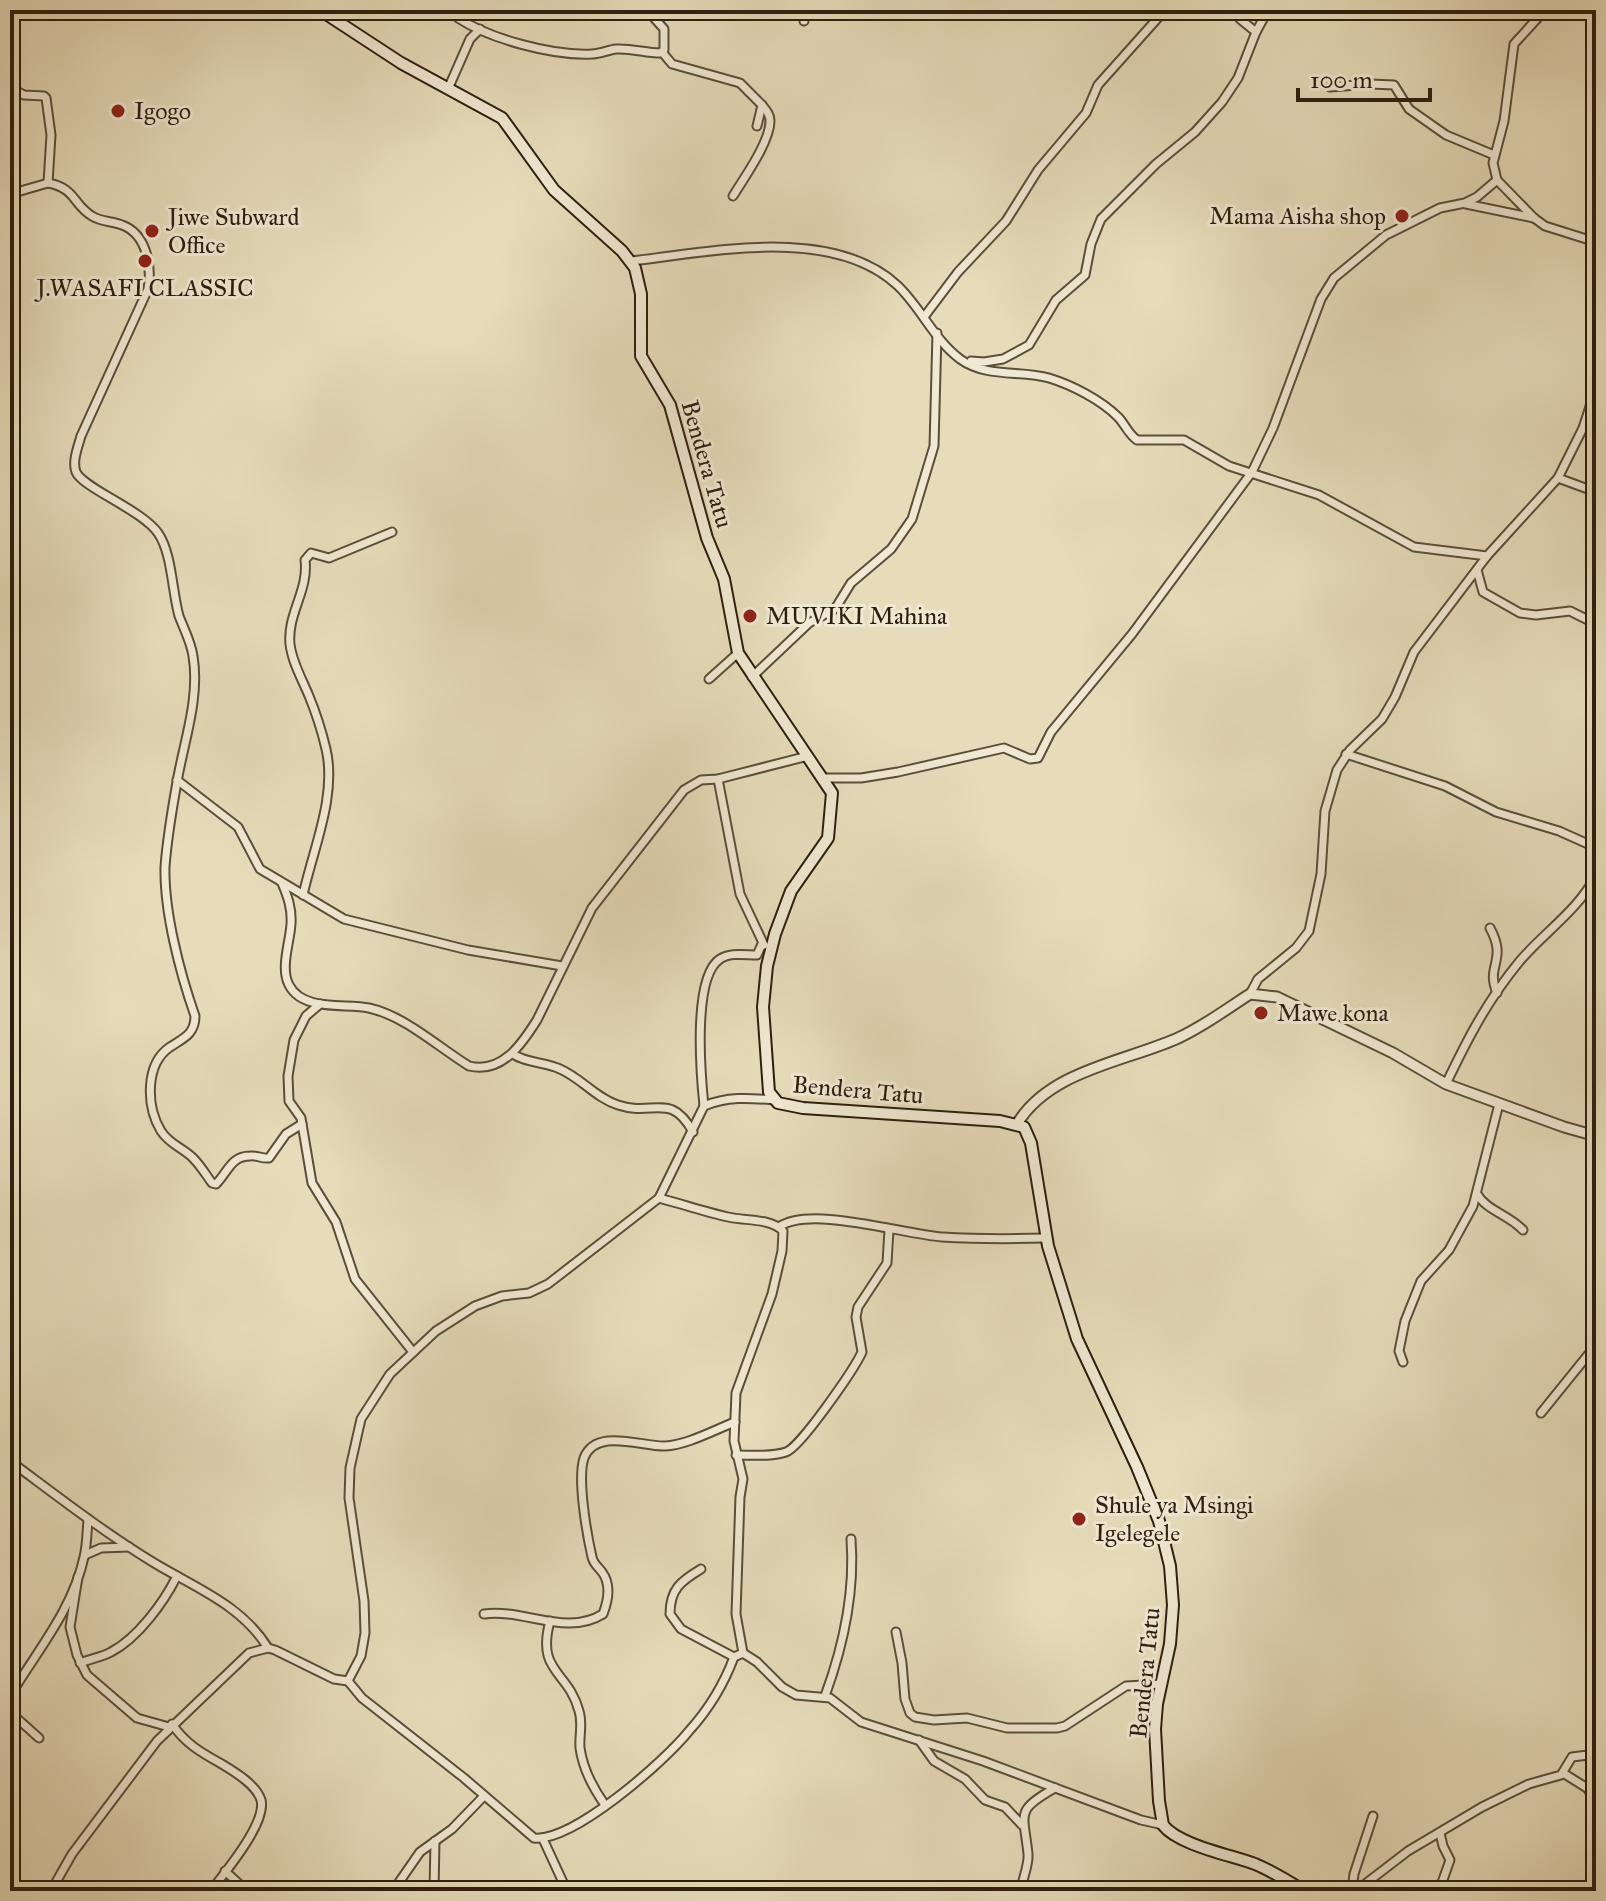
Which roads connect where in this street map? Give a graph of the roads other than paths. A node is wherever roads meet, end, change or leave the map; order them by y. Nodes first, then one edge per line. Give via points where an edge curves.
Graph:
1 (320, 10) edge
2 (456, 10) edge
3 (647, 10) edge
4 (803, 10) edge
5 (1165, 10) edge
6 (1268, 10) edge
7 (1545, 10) edge
8 (1240, 19) dead end
9 (804, 21) dead end
10 (480, 29) junction
11 (1256, 32) junction
12 (662, 52) junction
13 (1330, 87) dead end
14 (10, 88) edge
15 (448, 89) junction
16 (762, 105) junction
17 (757, 126) dead end
18 (1494, 155) junction
19 (1497, 180) junction
20 (48, 183) junction
21 (10, 194) edge
22 (733, 196) dead end
23 (1465, 203) junction
24 (1534, 218) junction
25 (1596, 242) edge
26 (631, 261) junction
27 (924, 317) junction
28 (937, 333) junction
29 (961, 360) junction
30 (1596, 390) edge
31 (1252, 472) junction
32 (1558, 478) junction
33 (1596, 492) edge
34 (392, 532) dead end
35 (1487, 556) junction
36 (1477, 570) junction
37 (1596, 624) edge
38 (738, 653) junction
39 (752, 677) junction
40 (709, 679) dead end
41 (1346, 754) junction
42 (808, 756) junction
43 (823, 778) junction
44 (718, 779) junction
45 (177, 780) junction
46 (1596, 851) edge
47 (1596, 875) edge
48 (282, 883) junction
49 (303, 895) junction
50 (1490, 928) dead end
51 (766, 947) junction
52 (562, 966) junction
53 (1497, 993) junction
54 (1250, 994) junction
55 (320, 1004) junction
56 (513, 1054) junction
57 (1446, 1084) junction
58 (774, 1100) junction
59 (1499, 1104) junction
60 (704, 1106) junction
61 (302, 1124) junction
62 (1017, 1124) junction
63 (693, 1132) junction
64 (1596, 1136) edge
65 (1477, 1194) junction
66 (659, 1198) junction
67 (779, 1227) junction
68 (889, 1230) junction
69 (1523, 1230) dead end
70 (1046, 1238) junction
71 (1596, 1345) edge
72 (413, 1352) junction
73 (1403, 1362) dead end
74 (1541, 1413) dead end
75 (735, 1422) junction
76 (736, 1455) junction
77 (10, 1461) edge
78 (88, 1519) junction
79 (851, 1539) dead end
80 (130, 1547) junction
81 (85, 1555) junction
82 (701, 1569) dead end
83 (177, 1576) junction
84 (78, 1577) junction
85 (484, 1614) dead end
86 (550, 1621) junction
87 (896, 1632) dead end
88 (268, 1648) junction
89 (743, 1653) junction
90 (734, 1657) junction
91 (80, 1663) junction
92 (348, 1681) junction
93 (1161, 1684) junction
94 (11, 1693) edge
95 (825, 1696) junction
96 (10, 1712) edge
97 (171, 1726) junction
98 (39, 1738) dead end
99 (917, 1738) junction
100 (1596, 1754) edge
101 (1563, 1773) junction
102 (1055, 1788) junction
103 (483, 1797) junction
104 (1595, 1797) edge
105 (605, 1805) junction
106 (1373, 1816) dead end
107 (1022, 1825) junction
108 (1163, 1825) junction
109 (1440, 1833) junction
110 (543, 1839) junction
111 (435, 1841) junction
112 (225, 1871) junction
113 (51, 1891) edge
114 (211, 1891) edge
115 (247, 1891) edge
116 (393, 1891) edge
117 (434, 1891) edge
118 (567, 1891) edge
119 (1021, 1891) edge
120 (1304, 1891) edge
121 (1354, 1891) edge
122 (1439, 1891) edge

1 - 15 main road
2 - 10 street via 458,18
3 - 12 street via 664,29
4 - 9 street
5 - 27 street via 1098,85 1086,113 1038,170 1006,221
6 - 11 street
7 - 18 street via 1514,44
8 - 11 street
10 - 12 street via 575,53
10 - 15 street via 470,39
11 - 29 street via 1222,102 1101,219 1085,275 1056,300 1029,345 1003,359
12 - 16 street via 672,64 740,83
13 - 18 street via 1394,85 1409,109 1446,135
14 - 20 street via 46,98 51,135
15 - 26 main road via 502,118 554,190
16 - 17 street
16 - 22 street via 769,113 769,127
18 - 19 street
19 - 23 street
19 - 24 street
20 - 21 street
20 - 45 street via 61,185 93,217 131,230 142,242 151,273 81,436 75,462 87,484 148,522 166,549 195,672 189,733
23 - 24 street
23 - 31 street via 1440,208 1386,235 1334,278
24 - 25 street
26 - 27 street via 800,247 877,270
26 - 38 main road, Bendera Tatu via 641,294 641,356 670,405 707,538 724,579
27 - 28 street
28 - 29 street
28 - 39 street via 934,446 912,519 891,549 851,583 835,609 809,623
29 - 31 street via 983,369 1050,378 1107,407 1137,440 1184,440 1229,466
30 - 32 street
31 - 35 street via 1332,501 1414,547
31 - 43 street via 1132,634 1059,722 1038,758 1004,748 898,772
32 - 33 street
32 - 35 street
34 - 49 street via 329,558 311,553 305,560 305,583 290,642 323,739 328,771
35 - 36 street
36 - 37 street via 1483,592 1520,613 1570,611
36 - 41 street via 1414,652 1382,719
38 - 39 main road, Bendera Tatu
38 - 40 street
39 - 42 main road, Bendera Tatu
41 - 46 street via 1445,786
41 - 54 street via 1325,811 1321,874 1309,931 1258,979
42 - 43 main road, Bendera Tatu
42 - 44 street
43 - 51 main road, Bendera Tatu via 832,793 828,838 791,891
44 - 51 street via 740,894
44 - 52 street via 701,780 676,798 592,908
45 - 48 street via 238,827 260,869
45 - 61 street via 165,869 195,1027 154,1063 150,1087 160,1129 216,1184 240,1158 269,1158 286,1134
47 - 53 street
48 - 49 street
48 - 55 street via 291,911 288,983
49 - 52 street via 344,919 468,950
50 - 53 street via 1499,953 1492,974
51 - 58 main road, Bendera Tatu via 763,1007 769,1092
51 - 60 street via 757,955 723,957 709,977 701,1004
52 - 56 street via 537,1020
53 - 57 street via 1476,1020
54 - 57 street via 1277,997
54 - 62 street via 1202,1027 1067,1080 1032,1103
55 - 56 street via 383,1012 480,1069
55 - 61 street via 299,1027 291,1057 287,1096
56 - 63 street via 564,1070 619,1106 671,1108 683,1114
57 - 59 street
58 - 60 street via 740,1097
58 - 62 main road, Bendera Tatu via 803,1108
59 - 64 street
59 - 65 street
60 - 63 street
61 - 72 street via 312,1183 336,1222 355,1279
62 - 70 main road, Bendera Tatu via 1031,1143
63 - 66 street
65 - 69 street
65 - 73 street via 1464,1226 1416,1292 1401,1335
66 - 67 street
66 - 72 street via 548,1284 475,1306
67 - 68 street via 807,1218
67 - 75 street via 782,1251 736,1393
68 - 70 street via 942,1237
68 - 76 street via 887,1263 858,1307 862,1352 839,1391 793,1449
70 - 93 main road, Bendera Tatu via 1077,1339 1159,1521 1173,1605
71 - 74 street
72 - 92 street via 390,1374 361,1419 350,1468 365,1633
75 - 76 street
75 - 86 street via 665,1446 613,1440 589,1451 583,1469 585,1518 594,1562 605,1577 607,1604 593,1619
76 - 89 street via 743,1479 736,1614
77 - 78 street
78 - 80 street
78 - 81 street
79 - 95 street via 849,1601
80 - 81 street via 101,1548
80 - 83 street
81 - 84 street
82 - 90 street via 673,1592 670,1614 681,1629
83 - 88 street via 243,1617
83 - 91 street via 166,1598 128,1638 112,1652
84 - 91 street via 70,1627
84 - 94 street via 56,1625
85 - 86 street via 516,1613
86 - 105 street via 544,1649 577,1704 583,1762
87 - 93 street via 905,1699 910,1713 921,1719 967,1718 1007,1728 1057,1728 1126,1686
88 - 92 street
88 - 97 street via 249,1653
89 - 90 street
89 - 95 street via 796,1695
90 - 105 street via 689,1731 640,1780
91 - 97 street via 100,1688 137,1718
92 - 103 street
93 - 108 main road, Bendera Tatu via 1155,1729
95 - 99 street via 861,1722
96 - 98 street
97 - 112 street via 190,1746 246,1781 261,1799 256,1826
97 - 113 street via 72,1854
99 - 102 street
99 - 107 street via 934,1761 965,1779 985,1800 1005,1807
100 - 101 street via 1572,1757
101 - 104 street
101 - 109 street via 1505,1794
102 - 107 street via 1029,1804
102 - 108 street
103 - 110 street via 528,1834
103 - 111 street
105 - 110 street
106 - 121 street via 1354,1874
107 - 119 street via 1028,1858
108 - 120 main road via 1181,1838 1254,1864
109 - 121 street
109 - 122 street via 1450,1860
110 - 118 street
111 - 116 street via 420,1852
111 - 117 street
112 - 114 street
112 - 115 street

